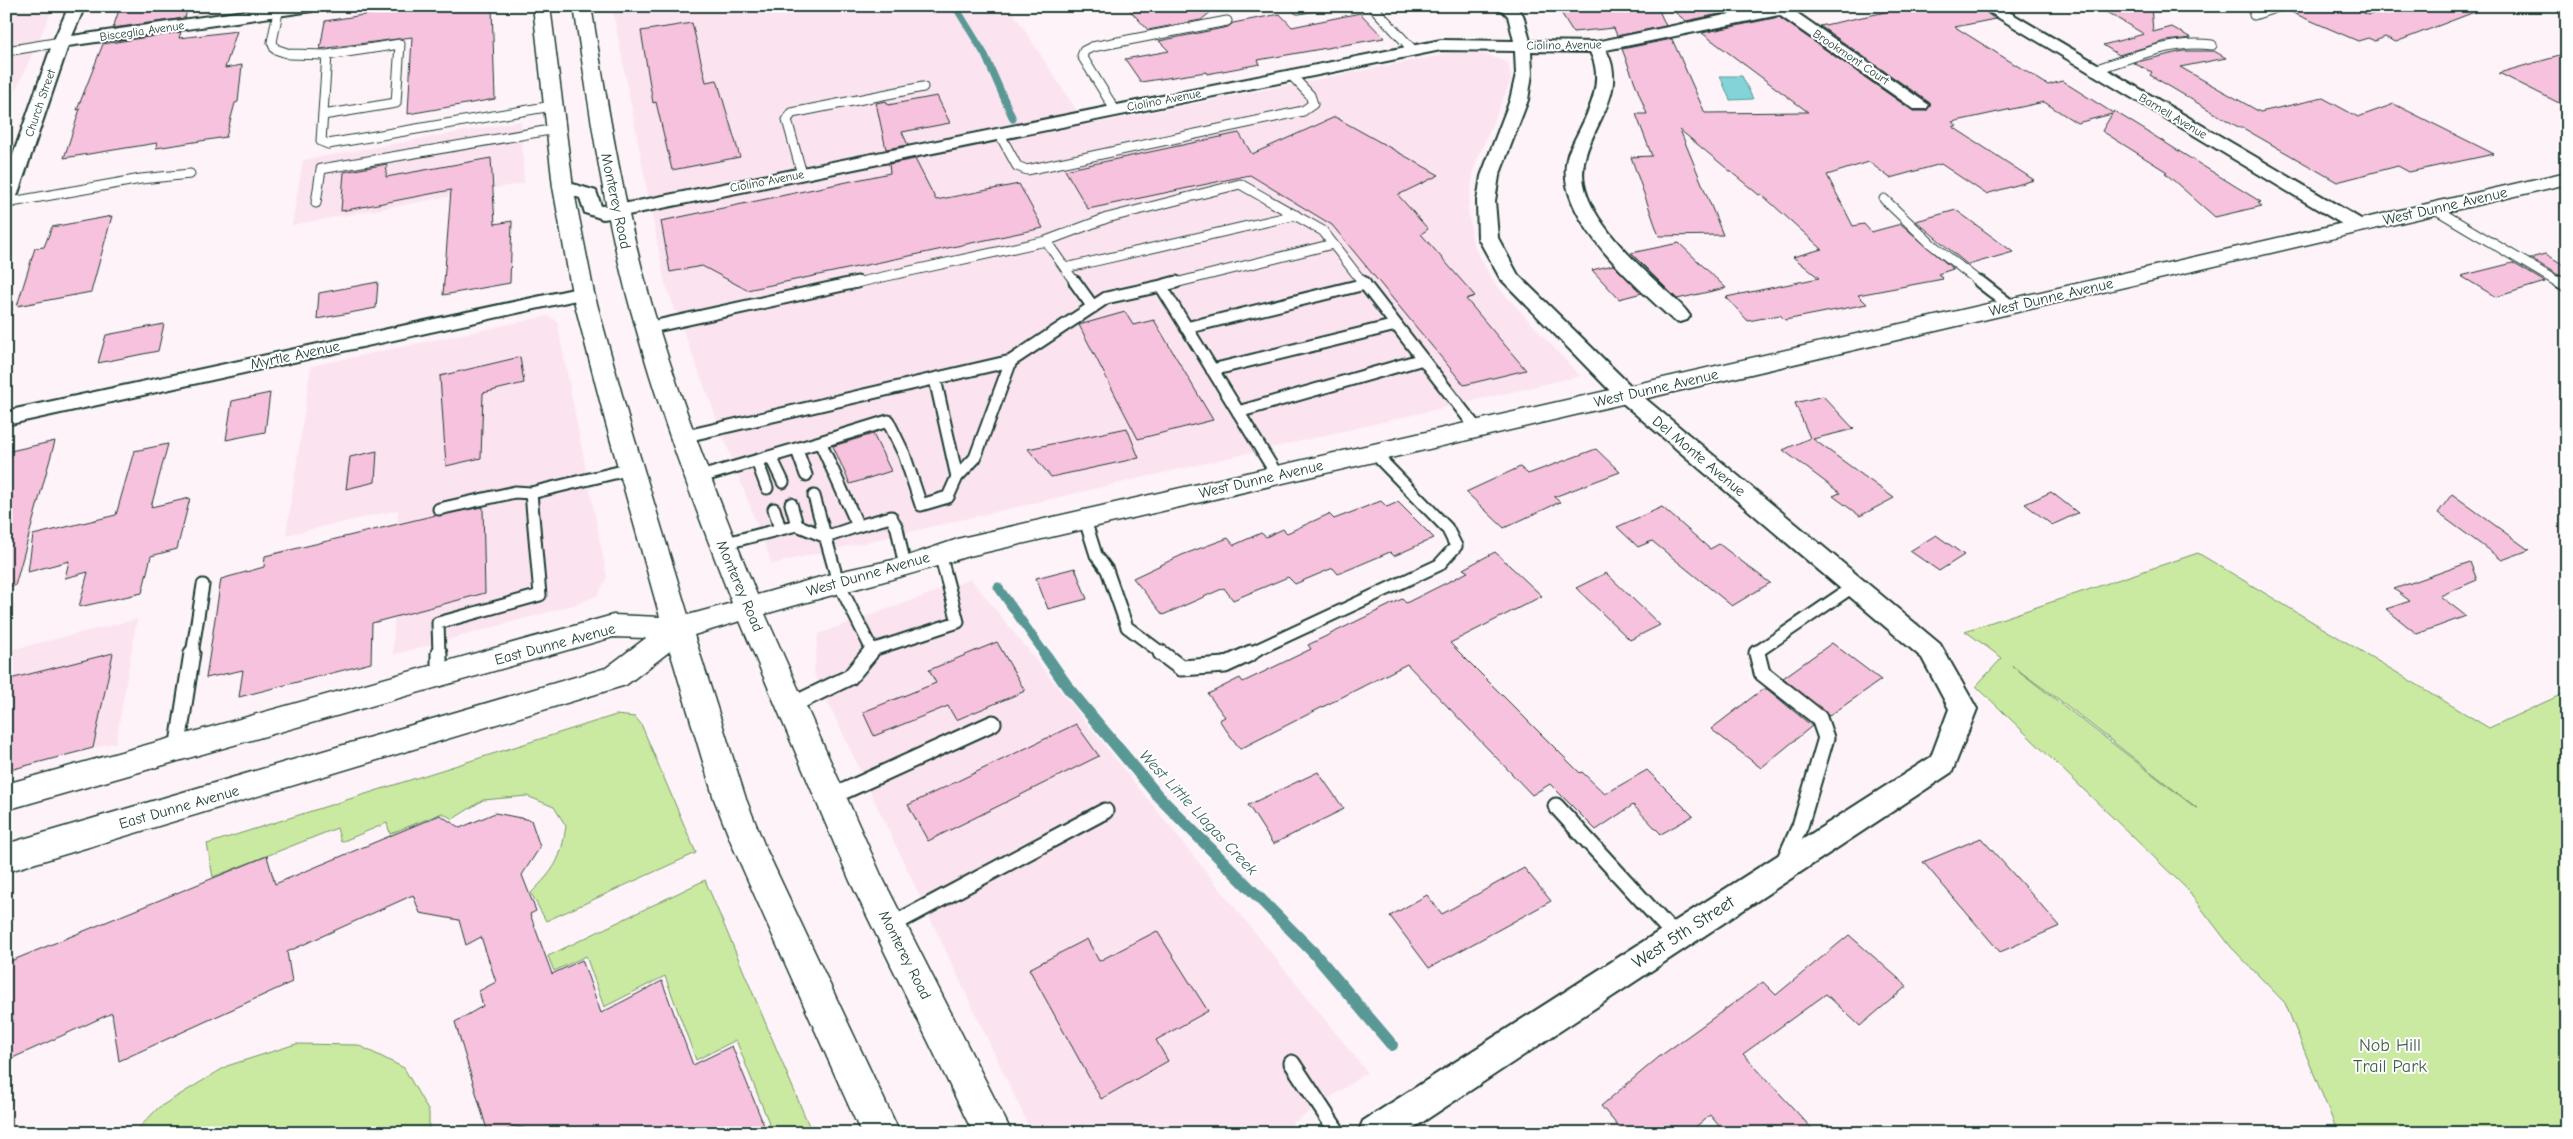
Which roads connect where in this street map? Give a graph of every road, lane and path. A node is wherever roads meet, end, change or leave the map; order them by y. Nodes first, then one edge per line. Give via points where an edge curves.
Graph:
1 (77, 6) edge
2 (312, 6) edge
3 (541, 6) edge
4 (582, 6) edge
5 (1314, 6) edge
6 (1372, 6) edge
7 (1506, 6) edge
8 (1987, 6) edge
9 (2280, 6) edge
10 (1779, 8) edge
11 (1298, 9) dead end
12 (278, 12) junction
13 (2254, 15) dead end
14 (1227, 20) dead end
15 (61, 42) junction
16 (2212, 45) dead end
17 (1523, 46) junction
18 (1596, 47) junction
19 (1413, 50) junction
20 (6, 51) edge
21 (327, 55) junction
22 (2094, 70) junction
23 (1291, 75) junction
24 (922, 87) dead end
25 (1920, 105) dead end
26 (552, 106) junction
27 (1115, 110) junction
28 (323, 115) junction
29 (556, 129) junction
30 (999, 133) junction
31 (190, 174) dead end
32 (802, 174) junction
33 (2567, 178) edge
34 (563, 187) junction
35 (1884, 199) dead end
36 (6, 202) edge
37 (316, 203) dead end
38 (2435, 208) junction
39 (618, 211) junction
40 (1296, 216) junction
41 (2358, 226) junction
42 (1046, 241) junction
43 (1333, 244) junction
44 (1065, 268) junction
45 (1364, 284) junction
46 (1161, 286) junction
47 (2567, 286) edge
48 (583, 293) junction
49 (2011, 306) junction
50 (1093, 307) junction
51 (1680, 316) dead end
52 (1396, 325) junction
53 (647, 328) junction
54 (1186, 328) junction
55 (1423, 360) junction
56 (1011, 361) junction
57 (1212, 370) junction
58 (935, 379) junction
59 (1627, 395) junction
60 (1238, 412) junction
61 (6, 418) edge
62 (1477, 429) junction
63 (682, 437) junction
64 (820, 442) junction
65 (796, 450) junction
66 (1374, 453) junction
67 (772, 457) junction
68 (757, 461) junction
69 (631, 469) junction
70 (806, 475) dead end
71 (1277, 475) junction
72 (957, 477) junction
73 (696, 478) junction
74 (783, 482) dead end
75 (767, 488) dead end
76 (531, 493) junction
77 (814, 496) dead end
78 (791, 504) dead end
79 (439, 509) dead end
80 (774, 509) dead end
81 (1085, 520) junction
82 (797, 525) junction
83 (858, 526) junction
84 (780, 529) junction
85 (826, 537) junction
86 (722, 544) junction
87 (940, 554) junction
88 (905, 567) junction
89 (838, 582) junction
90 (203, 585) dead end
91 (1854, 586) junction
92 (748, 608) junction
93 (678, 629) junction
94 (872, 650) junction
95 (439, 676) junction
96 (792, 706) junction
97 (1963, 709) joint
98 (994, 723) dead end
99 (177, 750) junction
100 (831, 797) junction
101 (6, 798) edge
102 (1556, 806) dead end
103 (1105, 811) dead end
104 (6, 858) edge
105 (1780, 868) junction
106 (890, 926) junction
107 (1676, 937) junction
108 (1292, 1063) dead end
109 (881, 1133) edge
110 (993, 1133) edge
111 (1338, 1133) edge
112 (1375, 1133) edge

1 - 15 street, Church Street
2 - 12 street, Bisceglia Avenue
3 - 26 main road
4 - 39 main road, Monterey Road
5 - 11 lane
6 - 19 lane
7 - 17 street, Del Monte Avenue via 1515,15
8 - 22 street, Barnell Avenue
9 - 13 lane
10 - 18 street, Ciolino Avenue
10 - 25 street, Brookmont Court
12 - 15 street, Bisceglia Avenue
12 - 21 lane via 272,42 275,49 290,54
14 - 27 lane via 1084,51 1082,56
15 - 20 lane
15 - 36 street, Church Street
16 - 22 lane via 2203,42 2185,45
17 - 18 street, Ciolino Avenue
17 - 19 street, Ciolino Avenue via 1458,44
17 - 59 street, Del Monte Avenue via 1524,74 1518,100 1490,176 1486,201 1488,238 1510,278
18 - 51 street via 1605,67 1606,83 1574,166 1577,189 1590,218 1621,260
19 - 23 street, Ciolino Avenue
21 - 28 lane
21 - 28 lane via 400,44 396,103
22 - 41 street, Barnell Avenue
23 - 27 street, Ciolino Avenue
23 - 30 lane via 1310,95 1313,104 1303,111 1027,170 1017,166
24 - 32 lane via 792,113 787,120
26 - 28 lane via 328,144 321,141
26 - 29 main road
27 - 30 street, Ciolino Avenue
29 - 34 main road
29 - 37 lane via 321,169
30 - 32 street, Ciolino Avenue
31 - 36 lane
32 - 39 street, Ciolino Avenue
33 - 38 main road, West Dunne Avenue
34 - 39 street, Ciolino Avenue via 589,195 592,209 596,212
34 - 48 main road
35 - 49 lane via 1930,243
38 - 41 main road, West Dunne Avenue
38 - 47 lane
39 - 53 main road, Monterey Road
40 - 42 lane via 1240,184 1107,218
40 - 43 lane via 1323,231
40 - 44 lane
41 - 49 main road, West Dunne Avenue
42 - 44 lane
42 - 53 lane
43 - 45 lane
43 - 46 lane
44 - 50 lane
45 - 52 lane
45 - 54 lane
46 - 50 lane via 1106,298
46 - 54 lane
48 - 61 street, Myrtle Avenue
48 - 69 main road
49 - 59 main road, West Dunne Avenue
50 - 56 lane
52 - 55 lane
52 - 57 lane
53 - 63 main road, Monterey Road
54 - 57 lane
55 - 60 lane via 1373,371
55 - 62 lane
56 - 58 lane
56 - 72 lane via 975,458
57 - 60 lane
58 - 63 lane
58 - 72 lane
59 - 62 main road, West Dunne Avenue
59 - 91 street, Del Monte Avenue
60 - 71 lane
62 - 66 main road, West Dunne Avenue
63 - 73 main road, Monterey Road
64 - 65 lane
64 - 72 lane via 888,421 904,454 921,505 948,497
64 - 83 lane
65 - 67 lane
65 - 70 lane
66 - 71 main road, West Dunne Avenue
66 - 81 lane via 1448,528 1456,546 1438,565 1225,665 1181,668 1127,627 1107,570 1096,555
67 - 68 lane
67 - 74 lane
68 - 73 lane
68 - 75 lane
69 - 76 lane
69 - 93 main road
71 - 81 main road, West Dunne Avenue
73 - 86 main road, Monterey Road
76 - 79 lane via 515,492
76 - 95 lane via 540,595 438,623
77 - 85 lane
78 - 82 lane
80 - 84 lane
81 - 87 main road, West Dunne Avenue
82 - 84 lane
82 - 85 lane
83 - 85 lane
83 - 88 lane via 891,517 897,528
84 - 86 lane
85 - 89 lane
86 - 92 main road, Monterey Road
87 - 88 main road, West Dunne Avenue
87 - 94 lane via 958,622
88 - 89 main road, West Dunne Avenue
89 - 92 main road, West Dunne Avenue
89 - 94 lane
90 - 99 lane
91 - 97 street, Del Monte Avenue via 1930,651
91 - 105 lane via 1757,652 1762,673 1819,718 1826,738 1800,826
92 - 93 main road, West Dunne Avenue
92 - 96 main road, Monterey Road
93 - 95 main road, East Dunne Avenue via 614,626
93 - 104 main road, East Dunne Avenue via 616,677
93 - 109 main road via 730,799 749,847
94 - 96 lane via 850,677
95 - 99 main road, East Dunne Avenue
96 - 100 main road, Monterey Road
97 - 105 street, West 5th Street via 1942,764
98 - 100 lane
99 - 101 main road, East Dunne Avenue
100 - 106 main road, Monterey Road
102 - 107 lane
103 - 106 lane
105 - 107 street, West 5th Street
106 - 110 main road, Monterey Road
107 - 112 street, West 5th Street
108 - 111 lane

